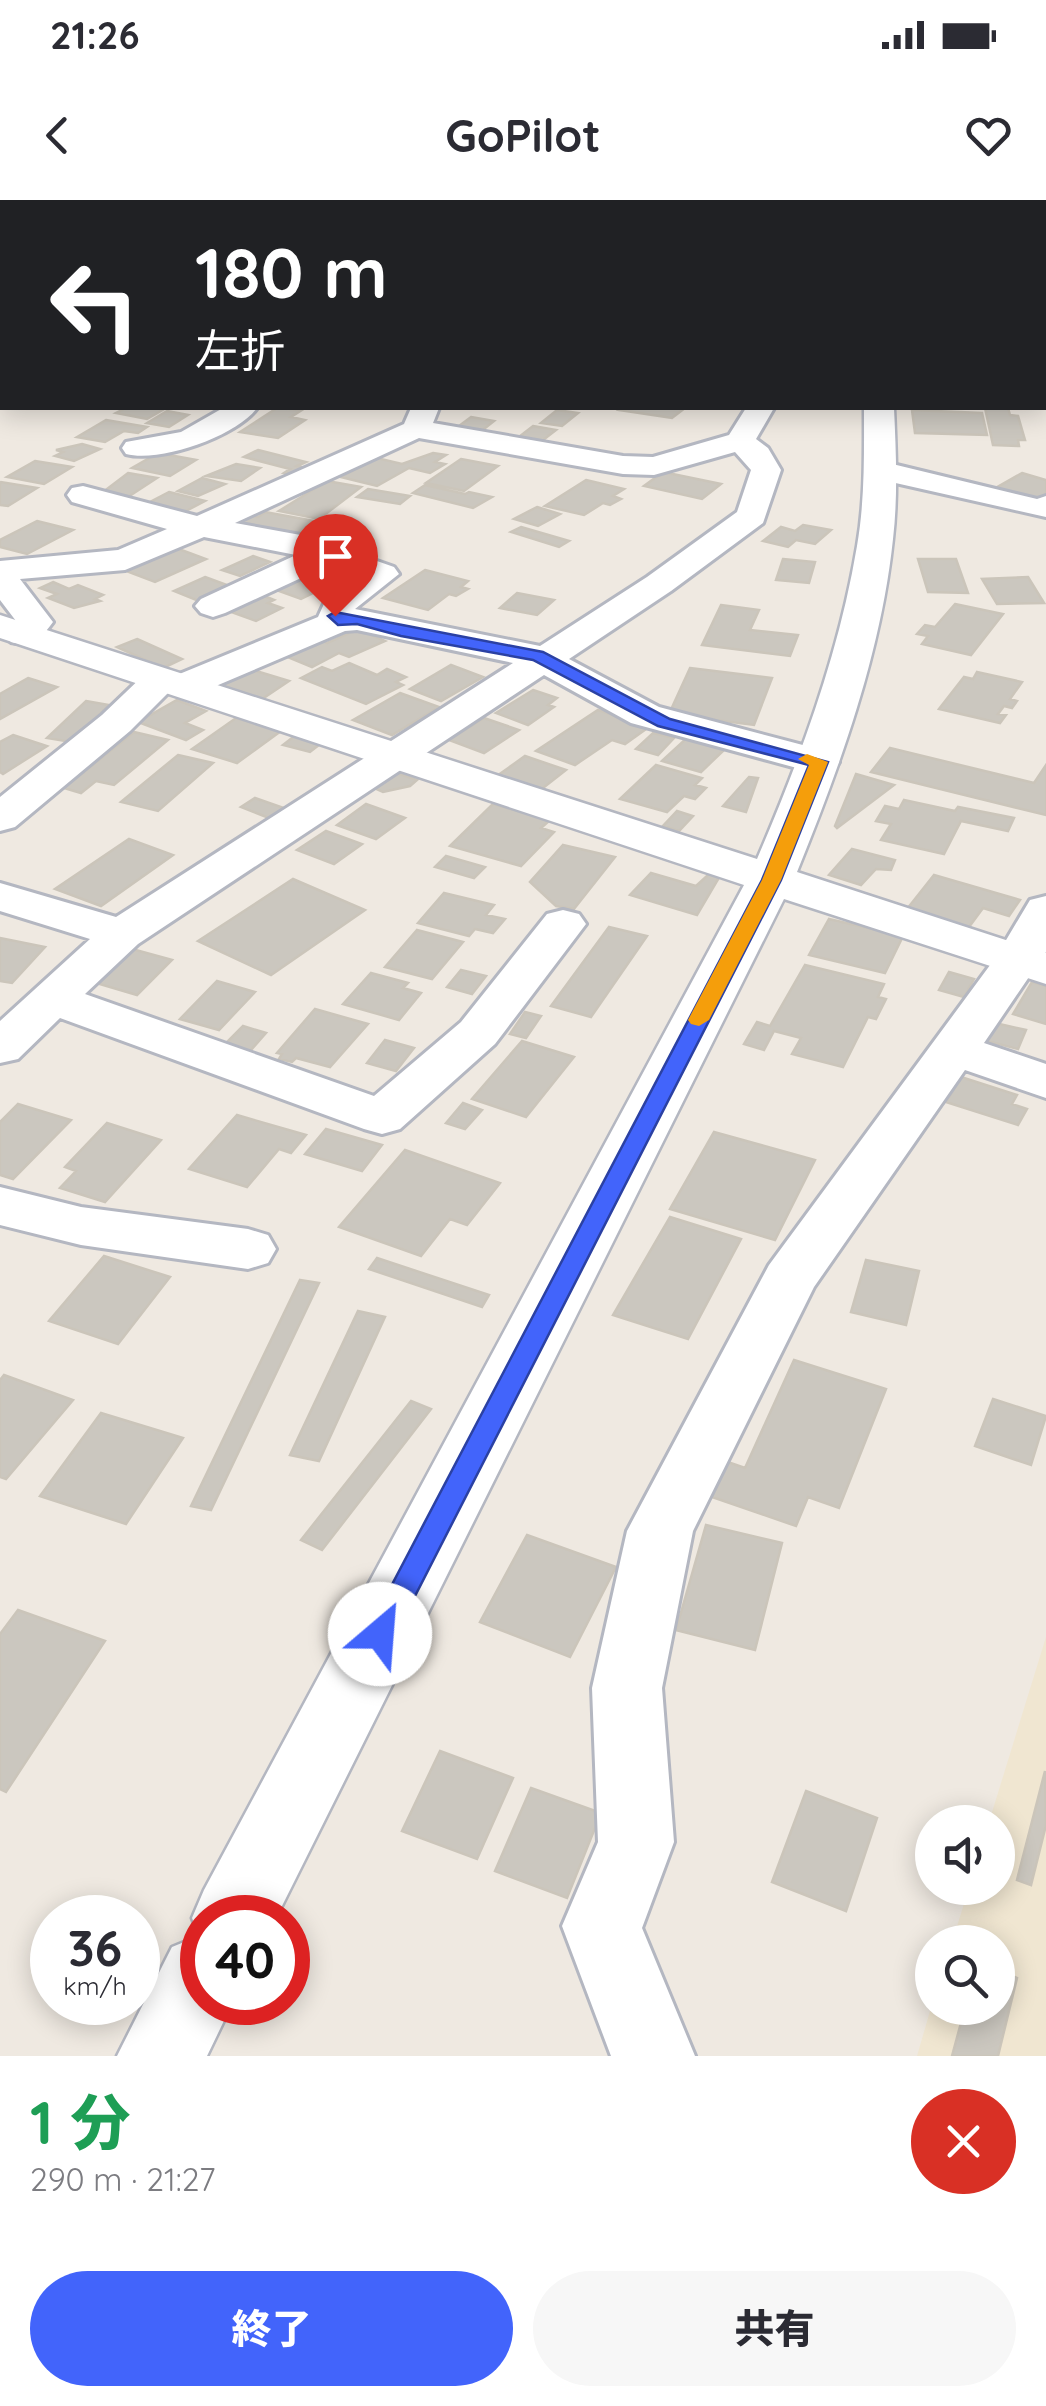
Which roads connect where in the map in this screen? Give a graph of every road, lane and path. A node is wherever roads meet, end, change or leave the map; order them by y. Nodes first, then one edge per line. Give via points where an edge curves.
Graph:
1 (240, 410) edge
2 (878, 410) edge
3 (420, 418) edge
4 (750, 424) edge
5 (137, 448) dead end
6 (880, 470) junction
7 (83, 495) dead end
8 (1044, 513) edge
9 (203, 526) junction
10 (325, 554) junction
11 (0, 574) edge
12 (213, 606) dead end
13 (338, 621) junction
14 (12, 630) edge
15 (544, 660) junction
16 (173, 682) junction
17 (397, 754) junction
18 (819, 762) junction
19 (0, 818) edge
20 (771, 880) junction
21 (0, 896) edge
22 (563, 924) dead end
23 (122, 934) junction
24 (1037, 946) edge
25 (53, 999) junction
26 (0, 1048) edge
27 (954, 1050) junction
28 (1046, 1082) edge
29 (0, 1206) edge
30 (248, 1249) dead end
31 (245, 1895) edge
32 (180, 2019) edge
33 (161, 2056) edge
34 (653, 2056) edge

1 - 5 street via 189,439
2 - 6 street
3 - 4 street via 638,467
3 - 9 street
4 - 15 street via 766,470 752,516
6 - 8 street
6 - 18 street via 863,609
7 - 9 street
9 - 10 street
9 - 11 street via 125,560
10 - 12 street
10 - 13 street via 382,574 340,602
11 - 14 street via 34,622
13 - 15 street via 358,619
13 - 16 street
14 - 16 street
15 - 17 street
15 - 18 street via 664,722
16 - 17 street
16 - 19 street
17 - 20 street
17 - 23 street
18 - 20 street
20 - 24 street
20 - 31 street
21 - 23 street
22 - 25 street via 478,1033 382,1117
23 - 25 street
24 - 27 street
25 - 26 street
27 - 28 street
27 - 34 street via 789,1279 660,1531 627,1688 636,1842 601,1926
29 - 30 street via 81,1226
32 - 33 street

